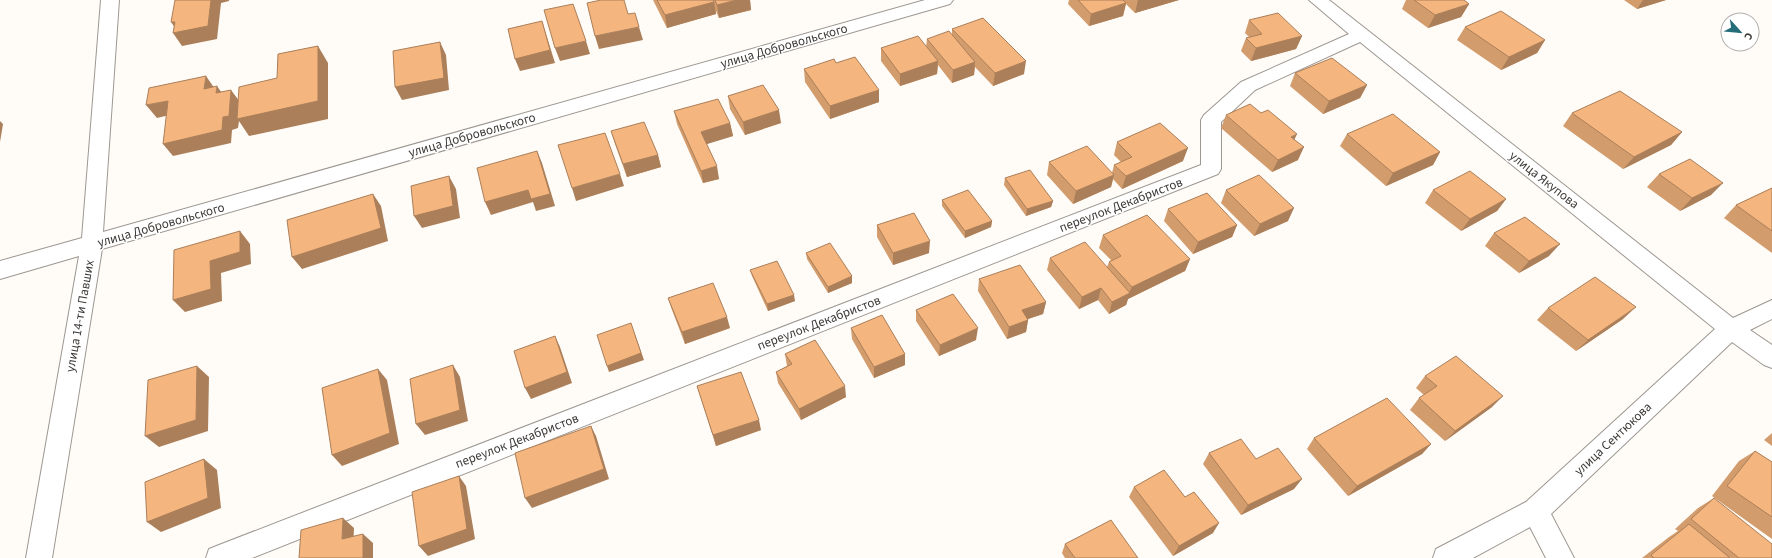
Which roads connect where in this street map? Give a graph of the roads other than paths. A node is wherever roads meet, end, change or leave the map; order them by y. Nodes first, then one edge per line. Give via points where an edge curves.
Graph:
1 (110, 0) edge
2 (944, 0) edge
3 (1318, 0) edge
4 (1361, 35) junction
5 (92, 244) junction
6 (0, 270) edge
7 (1772, 309) edge
8 (1731, 329) junction
9 (1772, 358) edge
10 (1535, 511) junction
11 (39, 558) edge
12 (219, 558) edge
13 (1446, 558) edge
14 (1562, 558) edge

1 - 5 street, улица 14-ти Павших
2 - 5 street, улица Добровольского
3 - 4 street, улица Якупова
4 - 8 street, улица Якупова
4 - 12 street, переулок Декабристов via 1248,86 1211,120 1211,169
5 - 6 street, улица Добровольского
5 - 11 street, улица 14-ти Павших
7 - 8 street, улица Сентюкова
8 - 9 street, улица Якупова
8 - 10 street, улица Сентюкова
10 - 13 street, улица Сентюкова
10 - 14 street

